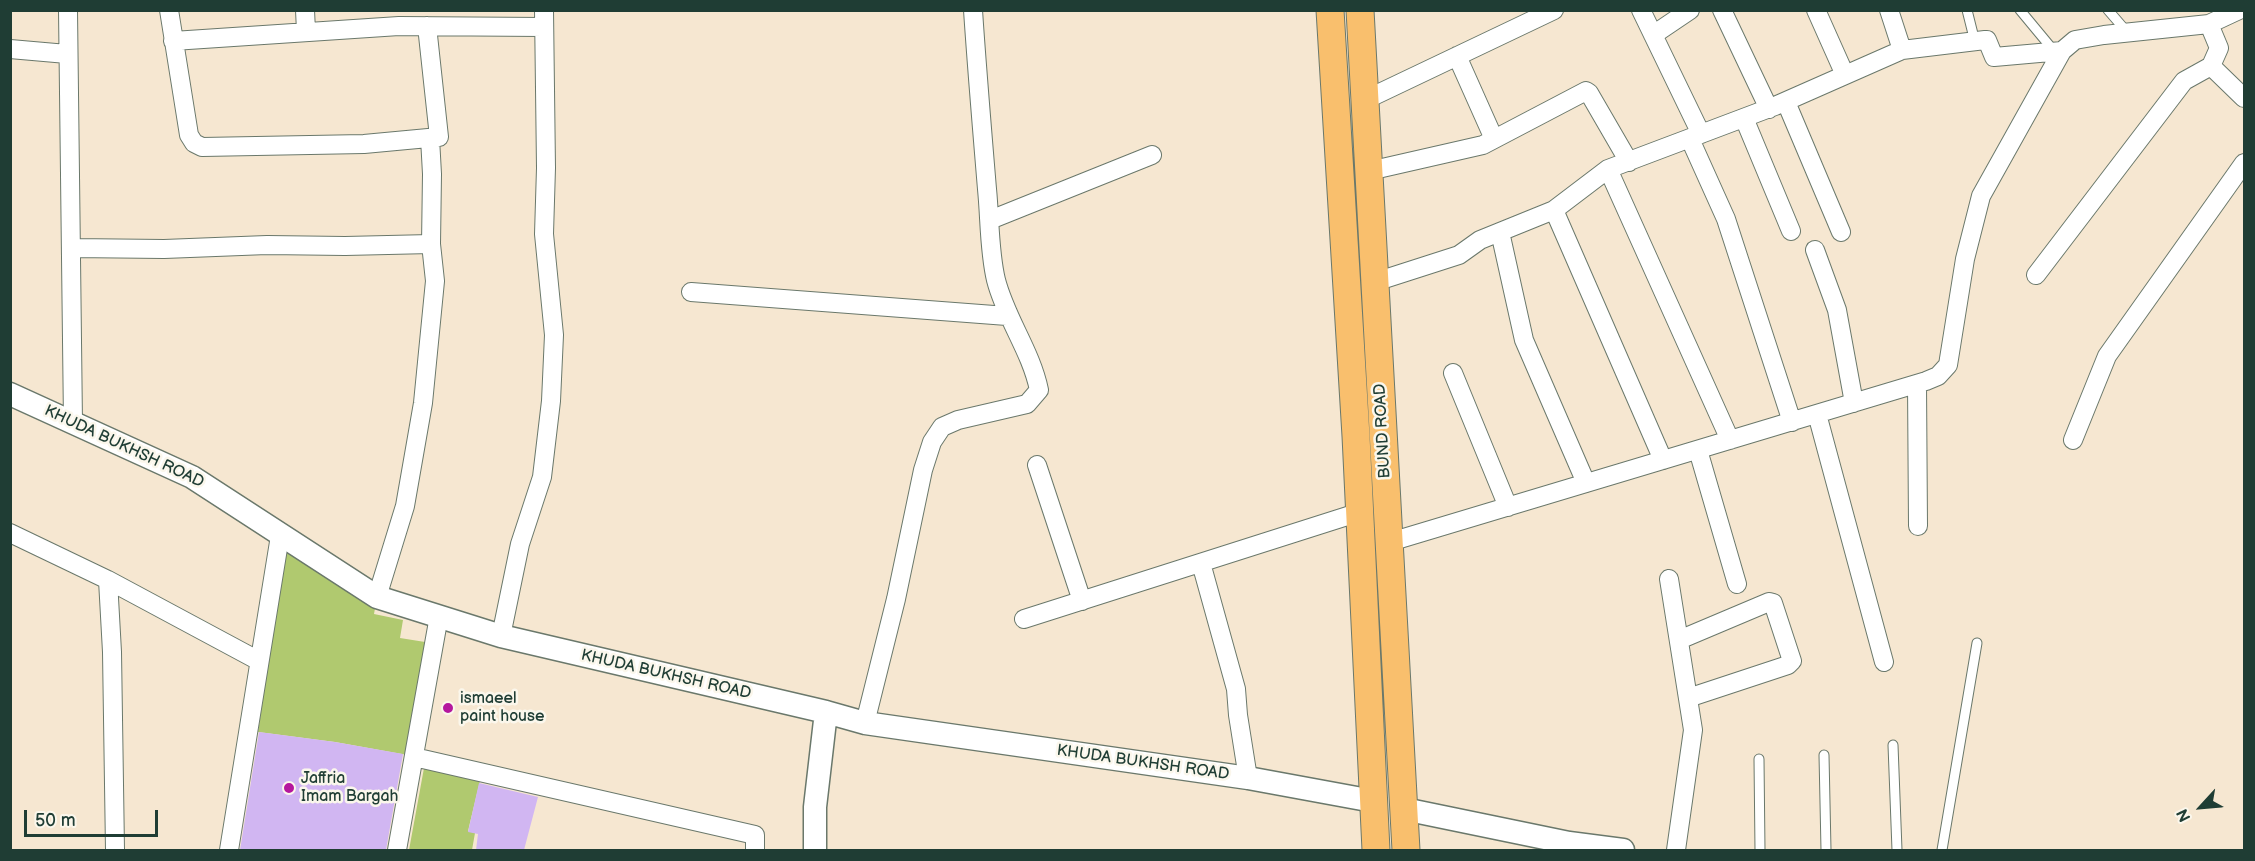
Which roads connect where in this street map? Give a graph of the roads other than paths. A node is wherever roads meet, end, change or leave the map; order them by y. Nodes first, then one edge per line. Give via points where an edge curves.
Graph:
1 (68, 10) edge
2 (169, 10) edge
3 (305, 10) edge
4 (973, 10) edge
5 (1330, 10) edge
6 (1360, 10) edge
7 (1554, 10) edge
8 (1641, 10) edge
9 (1690, 10) edge
10 (1722, 10) edge
11 (1816, 10) edge
12 (1889, 10) edge
13 (1966, 10) edge
14 (2020, 10) edge
15 (2108, 10) edge
16 (2230, 12) edge
17 (398, 18) edge
18 (474, 18) edge
19 (544, 19) edge
20 (2209, 24) junction
21 (427, 26) junction
22 (306, 32) junction
23 (2127, 32) junction
24 (1653, 35) junction
25 (173, 41) junction
26 (1975, 42) junction
27 (10, 49) edge
28 (1902, 50) junction
29 (2058, 51) junction
30 (67, 54) junction
31 (1457, 56) junction
32 (2211, 66) junction
33 (1845, 75) junction
34 (2244, 98) edge
35 (1365, 100) junction
36 (1786, 102) junction
37 (1768, 109) junction
38 (1744, 118) junction
39 (1695, 137) junction
40 (430, 138) junction
41 (1494, 139) junction
42 (1152, 155) dead end
43 (1629, 162) junction
44 (2244, 163) edge
45 (1608, 169) junction
46 (1369, 171) junction
47 (1554, 210) junction
48 (990, 220) junction
49 (1791, 231) dead end
50 (1500, 232) junction
51 (1841, 232) dead end
52 (431, 244) junction
53 (72, 248) junction
54 (1815, 250) dead end
55 (2036, 275) dead end
56 (1375, 282) junction
57 (691, 292) dead end
58 (1007, 316) junction
59 (1453, 373) dead end
60 (1917, 384) junction
61 (10, 394) edge
62 (1854, 403) junction
63 (1817, 414) junction
64 (73, 422) junction
65 (1792, 422) junction
66 (1730, 440) junction
67 (2073, 440) dead end
68 (1698, 450) junction
69 (1663, 460) junction
70 (1037, 465) dead end
71 (1586, 483) junction
72 (1508, 507) junction
73 (1360, 512) junction
74 (1918, 526) dead end
75 (10, 533) edge
76 (279, 542) dead end
77 (1390, 542) junction
78 (1201, 563) junction
79 (1669, 579) dead end
80 (108, 580) junction
81 (1737, 584) dead end
82 (377, 597) junction
83 (1082, 601) junction
84 (439, 616) junction
85 (1024, 620) dead end
86 (501, 636) junction
87 (1679, 640) junction
88 (1977, 643) dead end
89 (259, 661) junction
90 (1884, 662) dead end
91 (1688, 698) junction
92 (826, 712) junction
93 (865, 723) junction
94 (1893, 745) dead end
95 (1824, 755) dead end
96 (414, 758) junction
97 (1759, 759) dead end
98 (1248, 778) junction
99 (1373, 801) junction
100 (1404, 809) junction
101 (115, 850) edge
102 (229, 850) edge
103 (397, 850) edge
104 (755, 850) edge
105 (815, 850) edge
106 (1376, 850) edge
107 (1406, 850) edge
108 (1623, 850) edge
109 (1676, 850) edge
110 (1760, 850) edge
111 (1826, 850) edge
112 (1897, 850) edge
113 (1942, 850) edge

1 - 30 street
2 - 25 street
3 - 22 street
4 - 48 street
5 - 73 main road, BUND ROAD
6 - 35 main road, BUND ROAD
7 - 31 street
8 - 24 street
9 - 24 street
10 - 37 street
11 - 33 street
12 - 28 street
13 - 26 lane
14 - 29 lane
15 - 23 lane
16 - 20 street
17 - 21 street
17 - 22 street
18 - 19 street
18 - 21 street
19 - 86 street via 544,234 554,335 551,400 542,477 519,544
20 - 23 street
20 - 32 street via 2219,48
21 - 40 street via 439,137
22 - 25 street
23 - 29 street via 2075,40
24 - 39 street
25 - 40 street via 189,135 202,147 364,144
26 - 28 street
26 - 29 street via 1987,40 1994,57
27 - 30 street
28 - 33 street
29 - 60 street via 1981,196 1965,259 1948,365 1938,376
30 - 53 street
31 - 35 street
31 - 41 street
32 - 34 street
32 - 55 street via 2184,81
33 - 36 street
35 - 46 main road, BUND ROAD
36 - 37 street
36 - 51 street
37 - 38 street
38 - 39 street
38 - 49 street
39 - 43 street
39 - 65 street
40 - 52 street
41 - 43 street via 1586,91
41 - 46 street via 1484,145
42 - 48 street
43 - 45 street
44 - 67 street via 2107,356
45 - 47 street
45 - 66 street
46 - 56 main road, BUND ROAD
47 - 50 street
47 - 69 street
48 - 58 street via 996,279
50 - 56 street via 1459,255
50 - 71 street via 1524,340
52 - 53 street
52 - 82 street via 435,281 423,403 405,506
53 - 64 street
54 - 62 street via 1837,310
56 - 77 main road, BUND ROAD
57 - 58 street
58 - 93 street via 1026,349 1039,390 1027,404 942,427 932,442
59 - 72 street
60 - 62 street
60 - 74 street
61 - 64 street, KHUDA BUKHSH ROAD
62 - 63 street
63 - 65 street
63 - 90 street
64 - 82 street, KHUDA BUKHSH ROAD via 192,477
65 - 66 street
66 - 68 street
68 - 69 street
68 - 81 street
69 - 71 street
70 - 83 street
71 - 72 street
72 - 77 street
73 - 78 street
73 - 99 main road, BUND ROAD
75 - 80 street
76 - 89 street
77 - 100 main road, BUND ROAD
78 - 83 street
78 - 98 street via 1236,689
79 - 87 street
80 - 89 street
80 - 101 street
82 - 84 street, KHUDA BUKHSH ROAD
83 - 85 street
84 - 86 street, KHUDA BUKHSH ROAD
84 - 96 street
86 - 92 street, KHUDA BUKHSH ROAD
87 - 91 street
87 - 91 street via 1769,602 1773,603 1792,661
88 - 113 lane
89 - 102 street
91 - 109 street via 1693,730
92 - 93 street, KHUDA BUKHSH ROAD
92 - 105 street via 815,807
93 - 98 street, KHUDA BUKHSH ROAD
94 - 112 lane
95 - 111 lane
96 - 103 street
96 - 104 street via 755,835
97 - 110 lane
98 - 99 street, KHUDA BUKHSH ROAD
99 - 106 main road, BUND ROAD
100 - 107 main road, BUND ROAD
100 - 108 street via 1569,843

